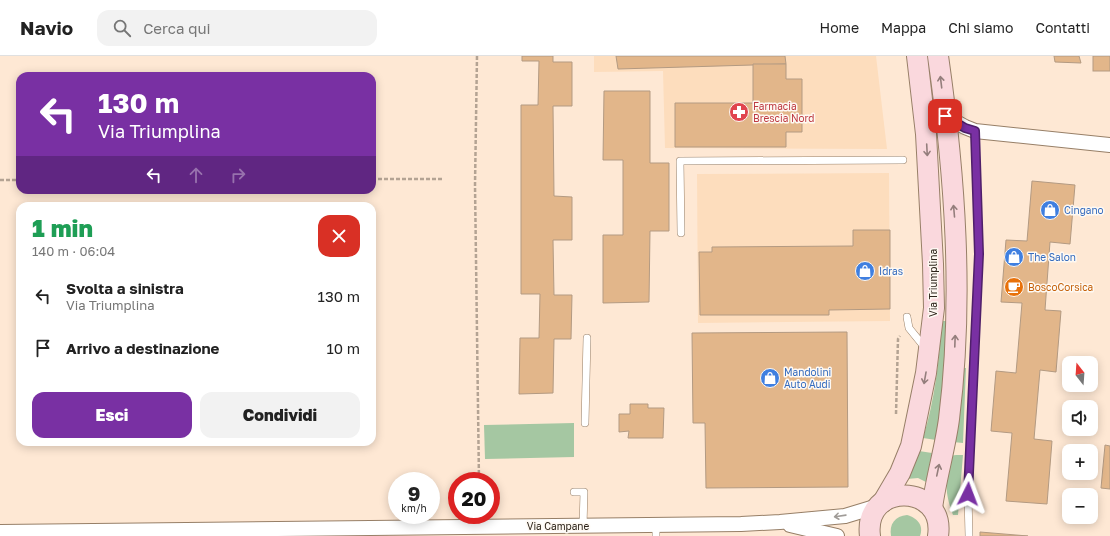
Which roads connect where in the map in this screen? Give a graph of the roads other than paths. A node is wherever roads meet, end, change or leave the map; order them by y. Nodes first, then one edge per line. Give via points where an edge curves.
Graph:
1 (917, 56) edge
2 (938, 56) edge
3 (945, 116) junction
4 (975, 131) junction
5 (1110, 145) edge
6 (903, 160) dead end
7 (681, 233) dead end
8 (907, 317) dead end
9 (587, 338) dead end
10 (929, 353) junction
11 (585, 423) dead end
12 (574, 492) dead end
13 (881, 504) junction
14 (932, 508) junction
15 (780, 522) junction
16 (583, 526) junction
17 (656, 531) edge
18 (0, 532) edge
19 (262, 532) edge
20 (837, 536) edge
21 (870, 536) edge
22 (938, 536) edge
23 (969, 536) edge

1 -> 10 main road, Via Triumplina via 926,134 934,264 934,308
3 -> 2 main road
3 - 4 street
14 -> 3 main road via 949,420 956,310 955,227
4 - 5 street
4 - 23 lane via 979,254 968,494
6 - 7 lane via 680,161
8 - 10 lane via 909,328
9 - 11 lane
10 -> 13 main road, Via Triumplina via 911,446 900,473
12 - 16 lane via 584,492
13 - 14 main road via 891,497 909,495 922,500
13 -> 15 street, Via Campane via 845,516
13 - 21 main road, Via Triumplina via 870,521
14 - 22 main road via 939,525
15 - 17 street, Via Campane
15 - 20 street, Via Campane
16 - 17 street, Via Campane
16 - 19 street, Via Campane
18 - 19 street, Via Campane

